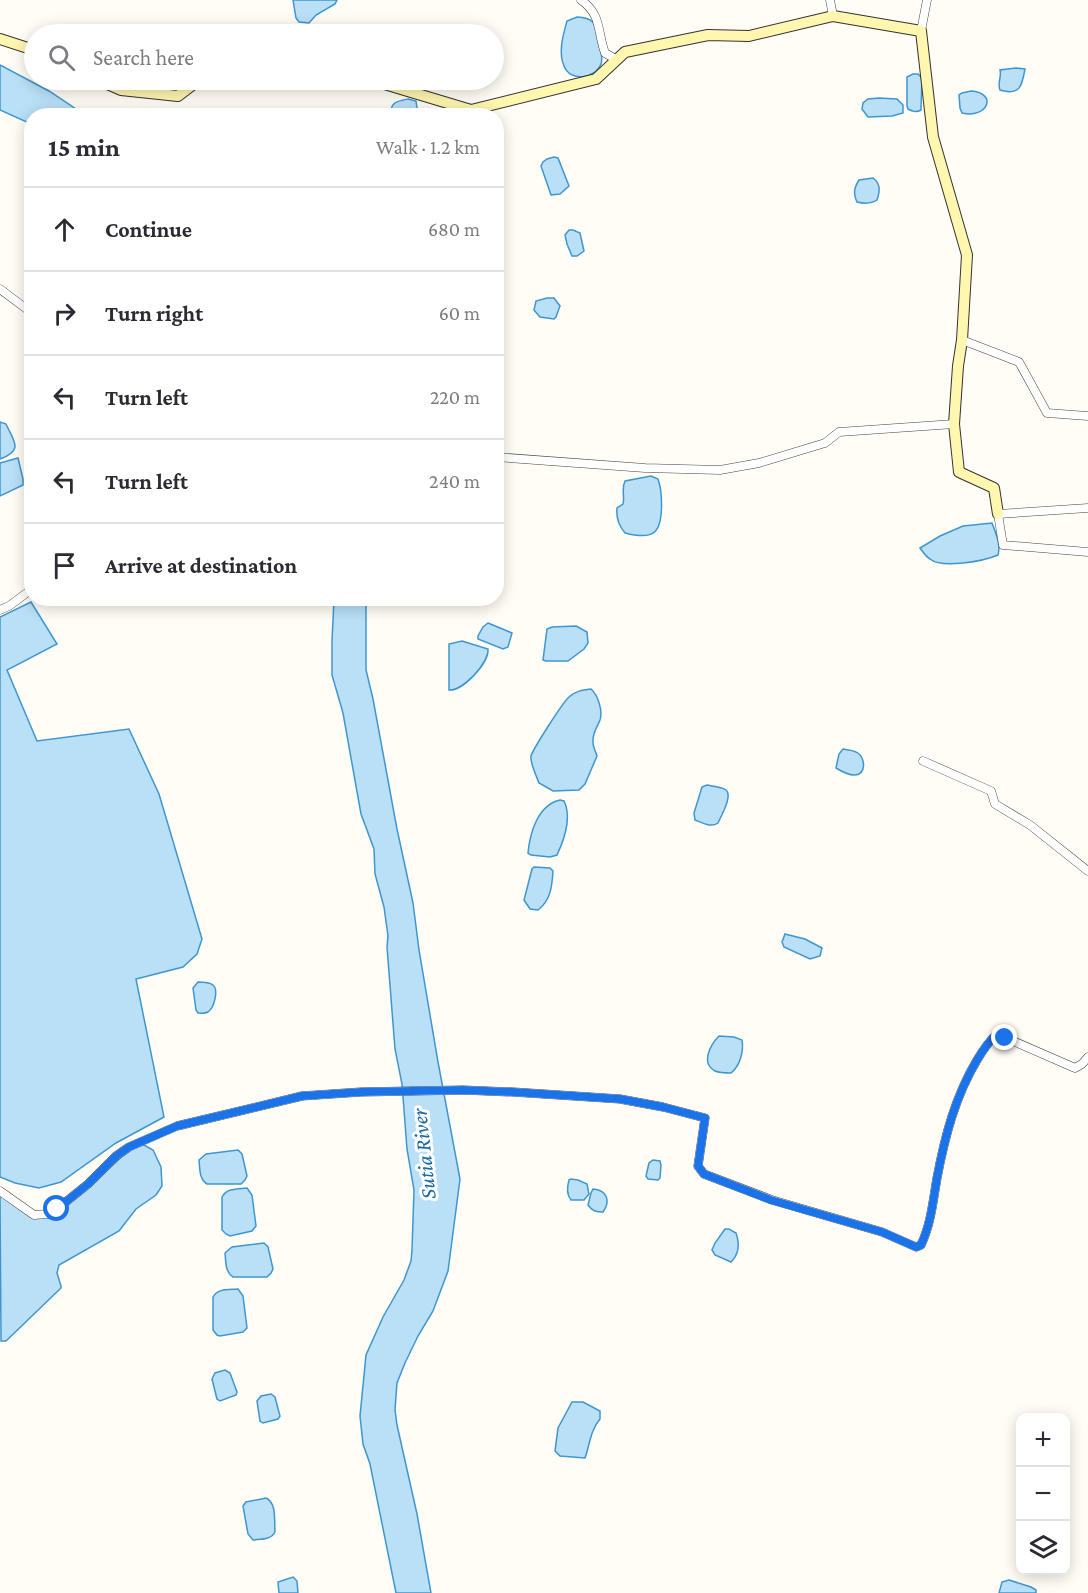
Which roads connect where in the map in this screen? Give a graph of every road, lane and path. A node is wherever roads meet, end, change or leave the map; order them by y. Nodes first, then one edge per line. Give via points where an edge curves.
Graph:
1 (581, 0) edge
2 (830, 0) edge
3 (927, 0) edge
4 (833, 16) junction
5 (921, 31) junction
6 (0, 39) edge
7 (24, 47) edge
8 (617, 60) junction
9 (121, 90) edge
10 (186, 90) edge
11 (404, 90) edge
12 (464, 108) edge
13 (479, 108) edge
14 (0, 289) edge
15 (24, 307) edge
16 (962, 340) junction
17 (1088, 416) edge
18 (954, 424) junction
19 (504, 458) edge
20 (1088, 508) edge
21 (998, 514) junction
22 (1088, 552) edge
23 (24, 595) edge
24 (0, 610) edge
25 (923, 761) dead end
26 (1088, 871) edge
27 (1088, 1057) edge
28 (0, 1191) edge

1 - 8 street via 591,7 604,53
2 - 4 street
3 - 5 street
4 - 5 street
4 - 8 street via 749,36 708,35 625,52
5 - 16 street via 933,137 967,255
6 - 7 street
8 - 13 street via 596,79
9 - 10 street via 178,96
11 - 12 street
14 - 15 street
16 - 17 street via 1019,362 1047,413
16 - 18 street
18 - 19 street via 838,432 825,443 759,464 720,470
18 - 21 street via 959,472 994,488
20 - 21 street
21 - 22 street via 1004,544
23 - 24 street
25 - 26 street via 991,791 995,804 1030,825
27 - 28 street via 1075,1068 997,1034 988,1042 966,1078 954,1110 943,1144 928,1231 916,1247 882,1232 771,1200 704,1174 698,1166 705,1118 620,1099 513,1092 302,1096 177,1126 129,1147 57,1209 44,1215 34,1215

